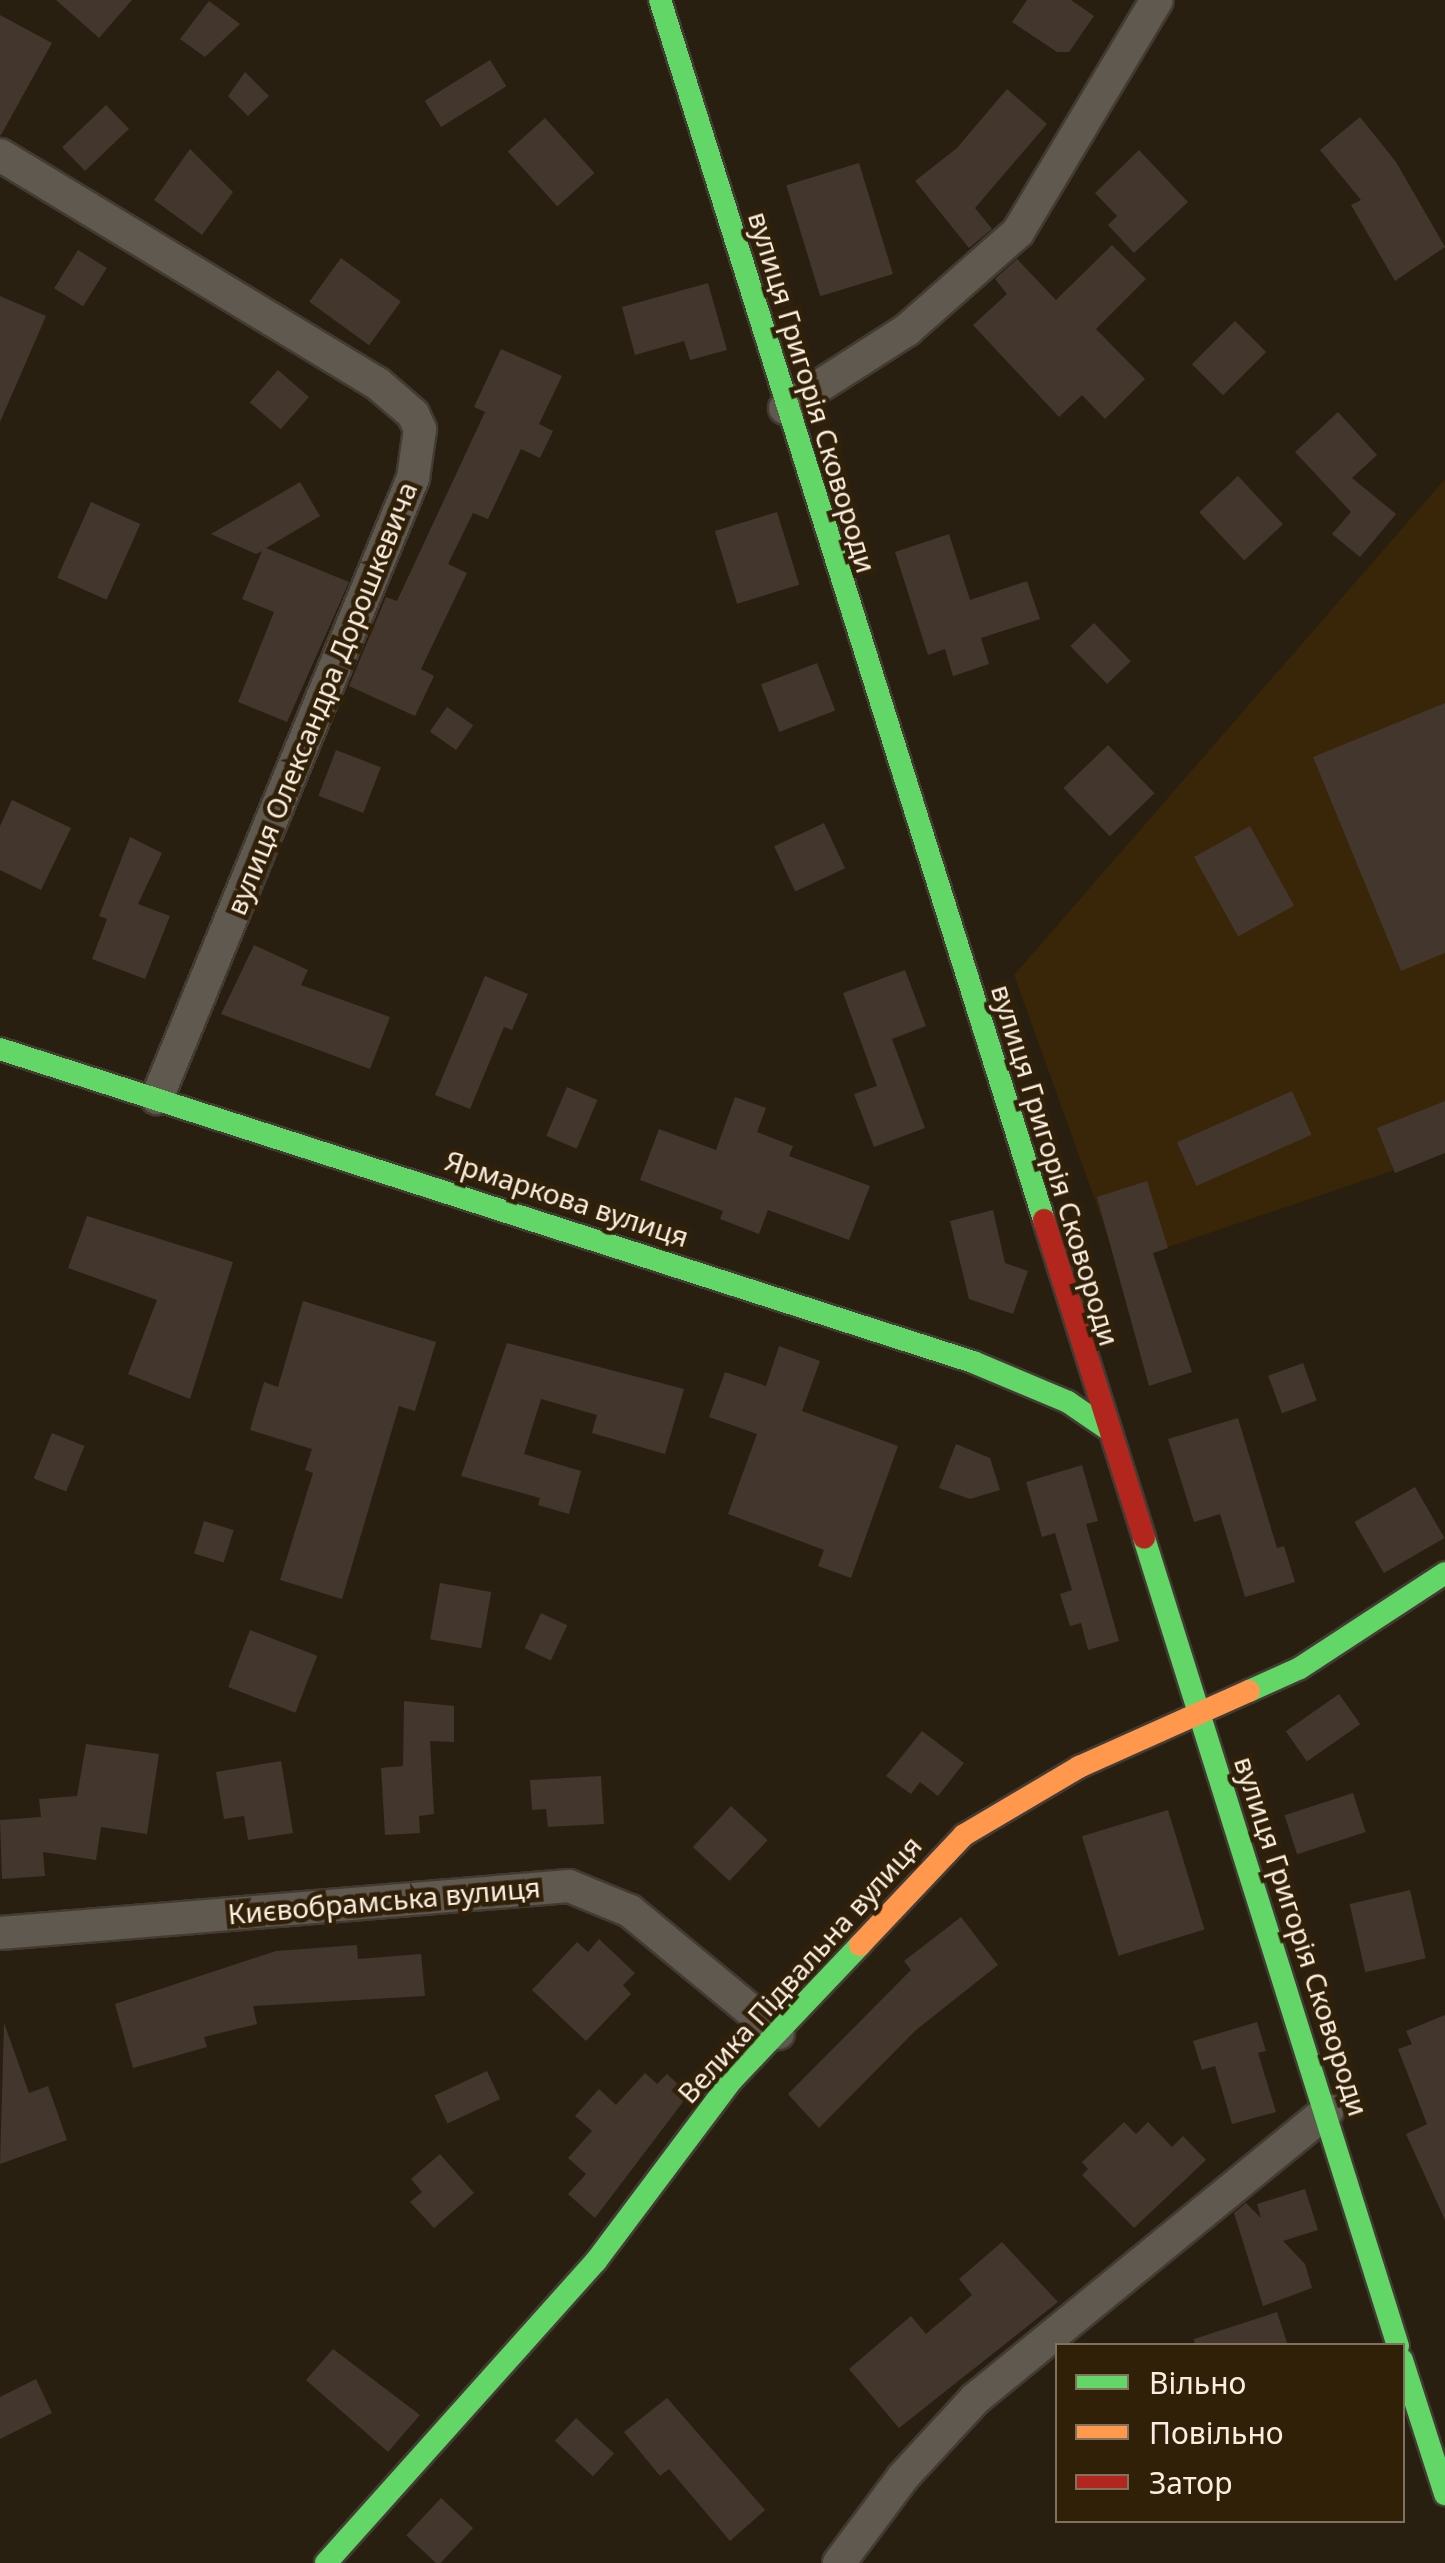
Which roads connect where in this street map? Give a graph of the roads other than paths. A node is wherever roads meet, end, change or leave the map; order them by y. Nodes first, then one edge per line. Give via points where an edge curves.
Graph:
1 (660, 0) edge
2 (1157, 0) edge
3 (0, 155) edge
4 (786, 408) junction
5 (0, 1049) edge
6 (157, 1098) junction
7 (1106, 1428) junction
8 (1445, 1573) edge
9 (1198, 1714) junction
10 (0, 1932) edge
11 (778, 2033) junction
12 (1328, 2110) junction
13 (1397, 2343) edge
14 (1405, 2366) edge
15 (1433, 2418) edge
16 (1445, 2494) edge
17 (326, 2563) edge
18 (839, 2563) edge

1 - 4 street, вулиця Григорія Сковороди
2 - 4 street via 1018,232 906,330
3 - 6 street, вулиця Олександра Дорошкевича via 377,383 414,414 420,429 418,461 392,529
4 - 7 street, вулиця Григорія Сковороди
5 - 6 street, Ярмаркова вулиця
6 - 7 street, Ярмаркова вулиця via 974,1362 1068,1402
7 - 9 street, вулиця Григорія Сковороди
8 - 9 street, Велика Підвальна вулиця via 1300,1668
9 - 11 street, Велика Підвальна вулиця via 1079,1767 964,1835
9 - 12 street, вулиця Григорія Сковороди
10 - 11 street, Києвобрамська вулиця via 570,1886 630,1911
11 - 17 street, Велика Підвальна вулиця via 732,2080 596,2261
12 - 13 street, вулиця Григорія Сковороди
12 - 18 street via 975,2399 903,2476
14 - 15 street
15 - 16 street

